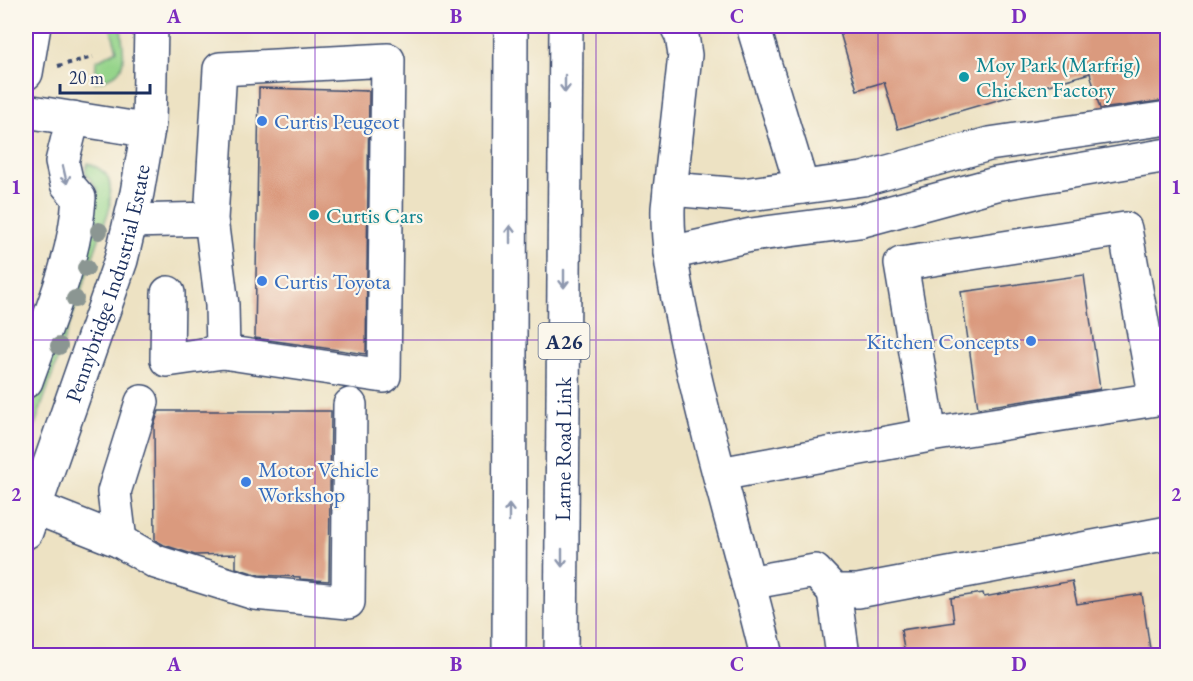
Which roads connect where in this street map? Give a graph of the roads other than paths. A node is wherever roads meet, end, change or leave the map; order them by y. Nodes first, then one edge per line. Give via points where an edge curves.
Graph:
1 (34, 26) edge
2 (151, 26) edge
3 (511, 26) edge
4 (566, 26) edge
5 (677, 26) edge
6 (753, 26) edge
7 (26, 74) edge
8 (26, 111) edge
9 (73, 118) junction
10 (1167, 118) edge
11 (148, 129) junction
12 (1167, 155) edge
13 (802, 187) junction
14 (670, 189) junction
15 (211, 219) junction
16 (131, 221) junction
17 (670, 253) junction
18 (168, 293) dead end
19 (223, 352) junction
20 (26, 381) edge
21 (142, 402) dead end
22 (350, 405) dead end
23 (930, 435) junction
24 (720, 474) junction
25 (30, 520) edge
26 (1167, 534) edge
27 (120, 541) junction
28 (748, 583) junction
29 (834, 591) junction
30 (509, 656) edge
31 (561, 656) edge
32 (767, 656) edge
33 (843, 656) edge

1 - 7 main road
2 - 11 main road, Pennybridge Industrial Estate
30 -> 3 main road, A26
4 -> 31 main road, Larne Road Link / A26
5 - 14 main road via 684,45 684,66
6 - 13 main road
8 - 9 main road
9 - 11 main road
9 -> 20 main road via 62,162 67,184 79,198 78,218 71,254
10 - 13 main road via 989,144 863,179
11 - 16 main road, Pennybridge Industrial Estate
12 - 17 main road via 996,184 859,221 751,236
13 - 14 main road via 742,195
14 - 17 main road
15 - 16 main road
15 - 19 main road via 222,305
15 - 19 main road via 220,69 388,60 384,376
16 - 25 main road, Pennybridge Industrial Estate via 121,260
17 - 24 main road via 701,408
18 - 19 main road via 167,360
21 - 27 main road via 114,492
22 - 27 main road via 348,602 255,593 156,562
23 - 23 main road via 1156,399 1125,229 901,264
23 - 24 main road
24 - 28 main road
25 - 27 main road
26 - 29 main road via 858,591
28 - 29 main road via 815,571
28 - 32 main road
29 - 33 main road

